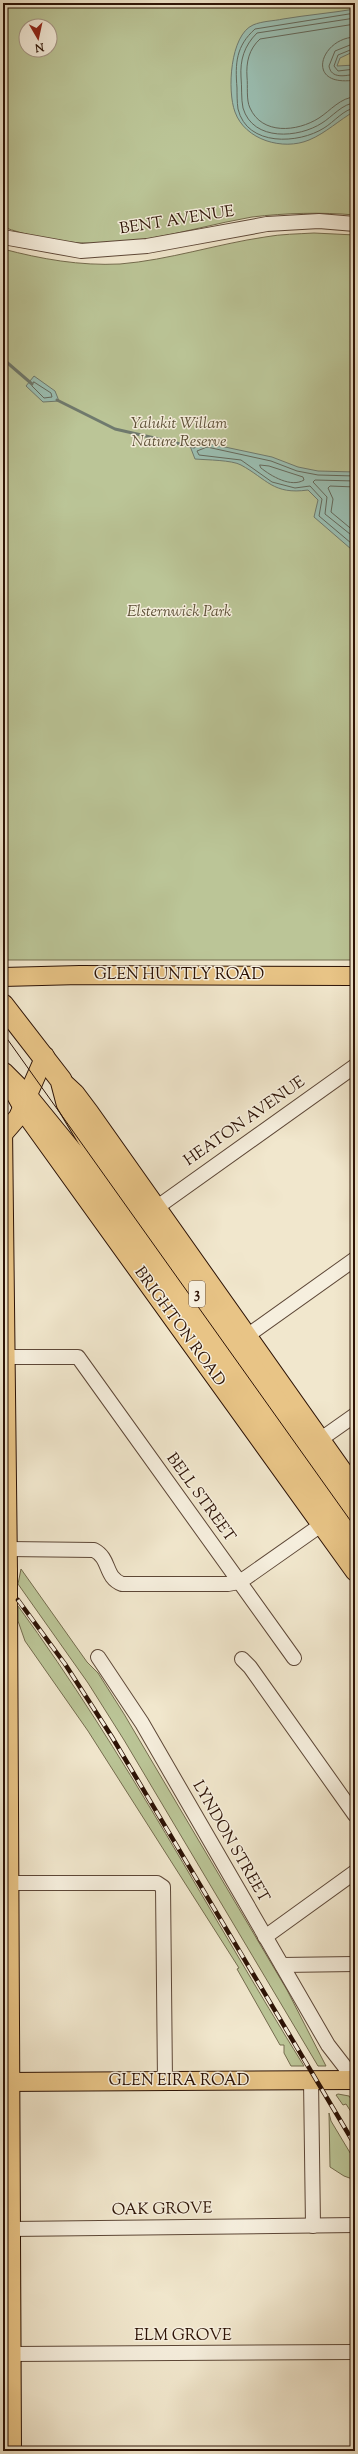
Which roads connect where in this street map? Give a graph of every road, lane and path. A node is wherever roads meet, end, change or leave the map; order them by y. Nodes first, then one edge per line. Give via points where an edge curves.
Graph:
1 (355, 224) edge
2 (4, 237) edge
3 (355, 976) edge
4 (3, 977) edge
5 (3, 1005) edge
6 (44, 1056) junction
7 (355, 1066) edge
8 (5, 1076) edge
9 (61, 1080) junction
10 (24, 1103) junction
11 (4, 1130) edge
12 (156, 1208) junction
13 (4, 1215) edge
14 (355, 1259) edge
15 (191, 1301) junction
16 (227, 1308) junction
17 (247, 1336) junction
18 (6, 1357) junction
19 (236, 1380) junction
20 (236, 1406) junction
21 (355, 1415) edge
22 (321, 1439) junction
23 (352, 1502) edge
24 (322, 1525) junction
25 (355, 1547) edge
26 (8, 1549) junction
27 (355, 1572) edge
28 (239, 1582) junction
29 (98, 1657) dead end
30 (294, 1658) dead end
31 (242, 1659) dead end
32 (355, 1815) edge
33 (6, 1858) edge
34 (355, 1872) edge
35 (9, 1883) junction
36 (265, 1936) junction
37 (355, 1964) edge
38 (282, 1965) junction
39 (311, 2080) junction
40 (349, 2080) edge
41 (165, 2081) junction
42 (6, 2082) edge
43 (355, 2225) edge
44 (313, 2226) junction
45 (11, 2229) junction
46 (355, 2352) edge
47 (12, 2354) junction
48 (9, 2450) edge

1 - 2 street, BENT AVENUE via 319,221 267,224 147,246 81,251
3 - 4 main road, GLEN HUNTLY ROAD
5 - 6 highway, BRIGHTON ROAD / 3
6 - 9 highway, BRIGHTON ROAD / 3
6 - 10 main road
7 - 12 street, HEATON AVENUE
8 - 10 highway, BRIGHTON ROAD / 3
9 - 12 main road, BRIGHTON ROAD via 78,1098
9 - 15 highway, BRIGHTON ROAD / 3 via 67,1103 89,1142
10 - 11 main road via 15,1122
10 - 15 highway, BRIGHTON ROAD / 3 via 84,1167
10 - 20 main road, BRIGHTON ROAD
11 - 13 main road
12 - 16 main road, BRIGHTON ROAD
13 - 18 main road
14 - 17 street
15 - 16 main road via 202,1294
15 - 19 highway, BRIGHTON ROAD / 3
15 - 23 highway, BRIGHTON ROAD / 3 via 271,1394
16 - 17 main road, BRIGHTON ROAD
17 - 22 main road, BRIGHTON ROAD
18 - 26 main road
18 - 28 street, BELL STREET via 78,1357
19 - 20 main road
19 - 25 highway, BRIGHTON ROAD / 3
20 - 24 main road, BRIGHTON ROAD
21 - 22 street
22 - 23 main road, BRIGHTON ROAD via 342,1469
24 - 27 main road, BRIGHTON ROAD
24 - 28 street
26 - 28 street via 94,1550 105,1558 113,1578 124,1584
26 - 33 main road, bridge
28 - 30 street, BELL STREET
29 - 36 street, LYNDON STREET via 142,1723
31 - 32 street
33 - 35 main road
34 - 36 street
35 - 41 street via 161,1884 164,1891
35 - 42 main road
36 - 38 street, LYNDON STREET
37 - 38 street
38 - 40 street, LYNDON STREET
39 - 40 main road, GLEN EIRA ROAD
39 - 41 main road, GLEN EIRA ROAD
39 - 44 street
41 - 42 main road, GLEN EIRA ROAD
42 - 45 main road
43 - 44 street, OAK GROVE
44 - 45 street, OAK GROVE
45 - 47 main road
46 - 47 street, ELM GROVE
47 - 48 main road

